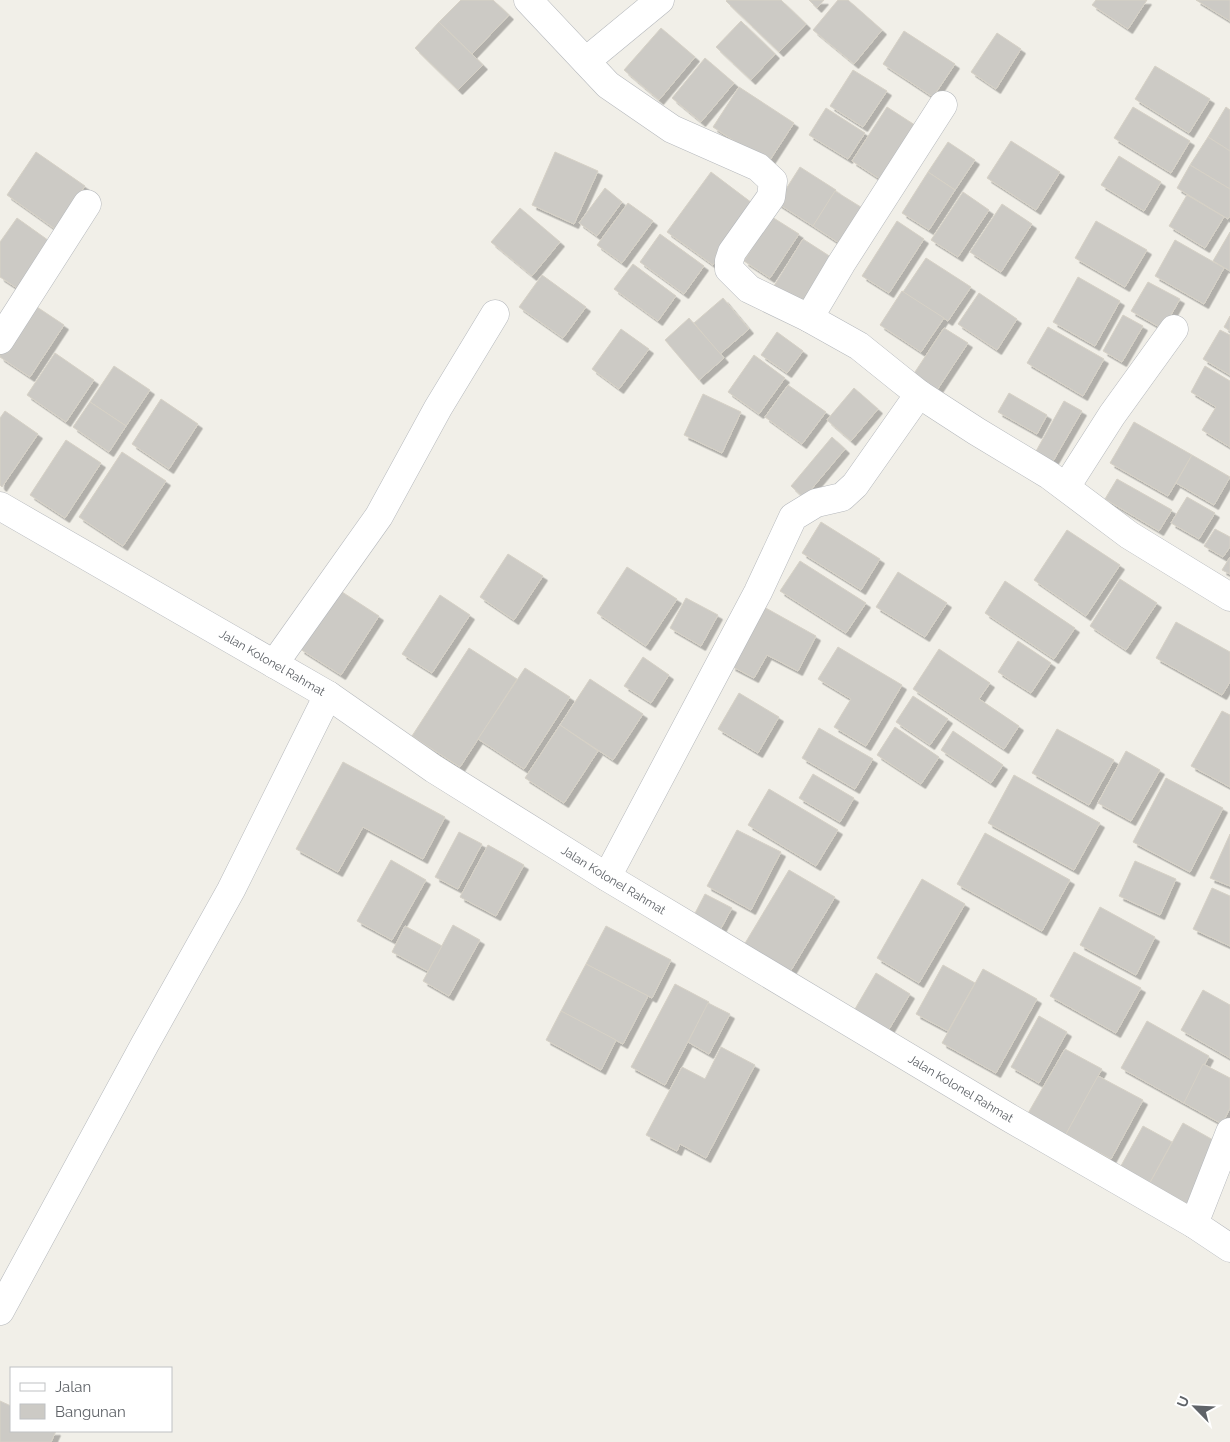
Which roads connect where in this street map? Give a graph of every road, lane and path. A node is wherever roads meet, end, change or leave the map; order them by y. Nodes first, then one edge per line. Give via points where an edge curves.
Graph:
1 (528, 0) edge
2 (660, 0) edge
3 (586, 61) junction
4 (943, 104) dead end
5 (87, 204) dead end
6 (495, 314) dead end
7 (809, 318) junction
8 (1174, 329) dead end
9 (0, 340) edge
10 (920, 394) junction
11 (1066, 487) junction
12 (0, 506) edge
13 (1230, 597) edge
14 (274, 664) junction
15 (328, 695) junction
16 (607, 877) junction
17 (1230, 1132) edge
18 (1194, 1224) junction
19 (1230, 1248) edge
20 (0, 1312) edge

1 - 3 street
2 - 3 street
3 - 7 street via 608,85 672,129 758,167 773,181 771,196 732,252 729,269 749,289
4 - 7 street
5 - 9 street
6 - 14 street via 378,516
7 - 10 street via 859,346
8 - 11 street via 1112,415
10 - 11 street
10 - 16 street via 855,485 842,497 816,503 793,517 758,592
11 - 13 street via 1129,534
12 - 14 street, Jalan Kolonel Rahmat
14 - 15 street, Jalan Kolonel Rahmat
15 - 16 street, Jalan Kolonel Rahmat via 434,769
15 - 20 street via 231,890
16 - 18 street, Jalan Kolonel Rahmat via 1008,1117
17 - 18 street
18 - 19 street, Jalan Kolonel Rahmat

